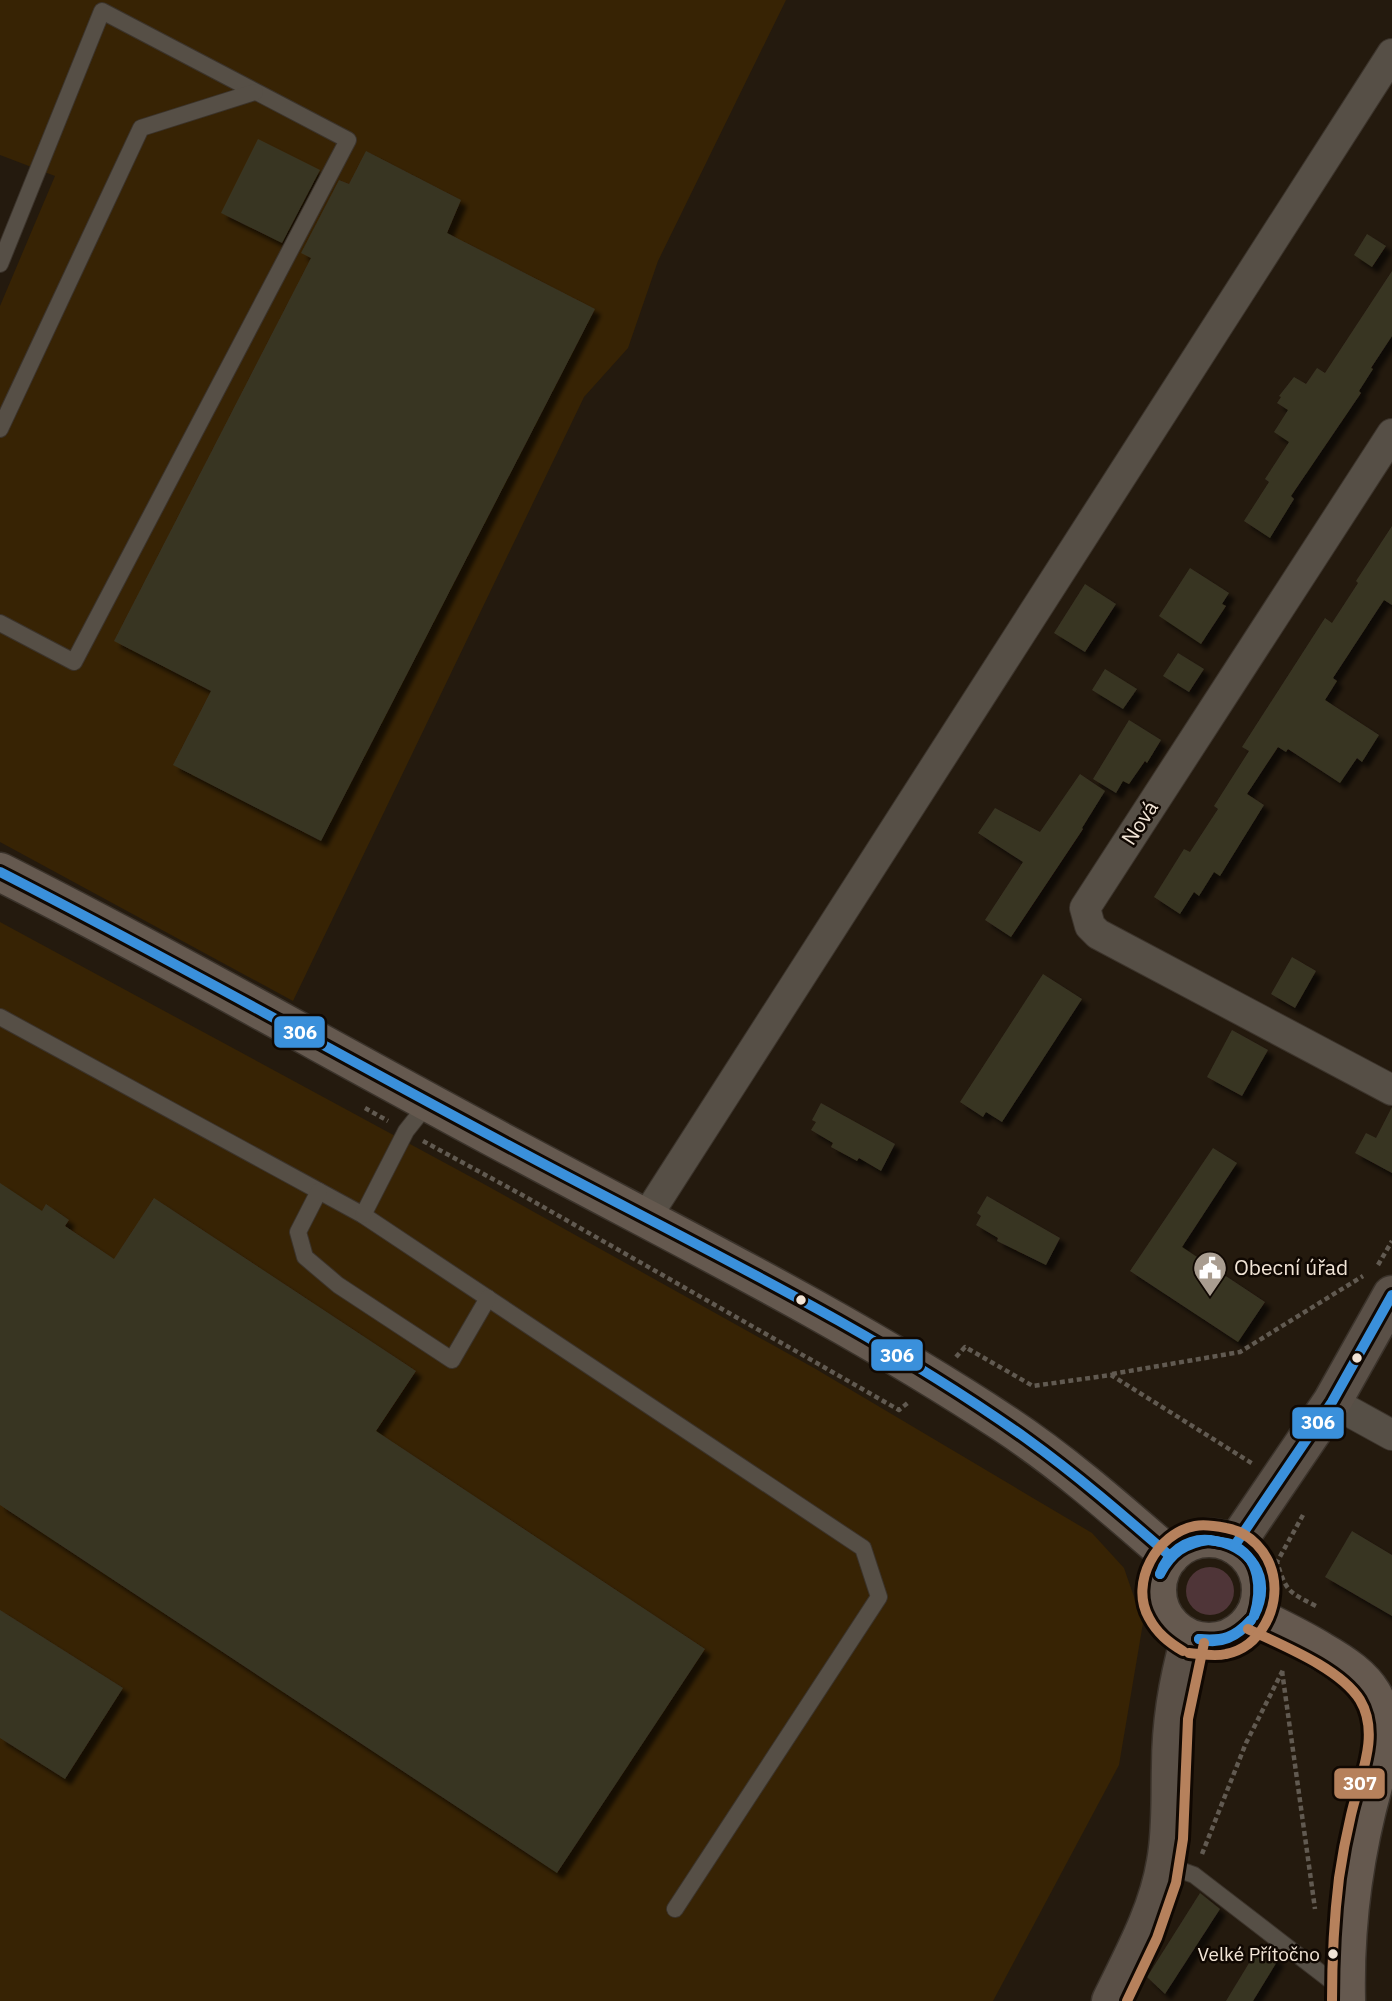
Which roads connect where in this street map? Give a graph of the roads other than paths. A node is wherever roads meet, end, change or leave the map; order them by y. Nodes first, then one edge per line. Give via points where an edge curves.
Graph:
1 (1392, 54) edge
2 (255, 92) junction
3 (0, 264) edge
4 (0, 429) edge
5 (1392, 434) edge
6 (0, 623) edge
7 (0, 872) edge
8 (0, 1017) edge
9 (1392, 1090) edge
10 (417, 1117) junction
11 (319, 1191) junction
12 (363, 1215) junction
13 (645, 1219) junction
14 (1378, 1279) edge
15 (488, 1298) junction
16 (1332, 1402) junction
17 (1392, 1435) edge
18 (1236, 1545) junction
19 (1170, 1556) junction
20 (1254, 1616) junction
21 (1190, 1639) junction
22 (1180, 1870) junction
23 (675, 1909) dead end
24 (1346, 1997) edge
25 (1111, 2001) edge

1 - 13 street
2 - 3 lane via 102,11
2 - 4 lane via 141,128
2 - 6 lane via 348,140 74,663
5 - 9 street, Nová via 1085,908 1090,926 1098,934
7 - 10 main road via 92,919
8 - 11 lane
10 - 12 lane
10 - 13 main road
11 - 12 lane
11 - 15 lane via 298,1232 305,1258 452,1360
12 - 15 lane
13 - 19 main road via 806,1305 943,1370
14 - 16 street
15 - 23 lane via 863,1548 879,1597
16 - 17 street
16 - 18 street
18 - 19 main road via 1200,1539
18 - 20 main road via 1254,1564 1259,1577 1261,1590
19 - 21 main road via 1160,1573 1157,1593 1161,1612 1173,1628
20 - 21 main road via 1233,1637 1219,1642
20 - 24 main road via 1347,1666 1367,1684 1380,1713 1382,1744 1374,1810 1352,1877
21 - 22 street via 1175,1704 1171,1764 1171,1810
22 - 24 lane
22 - 25 street

